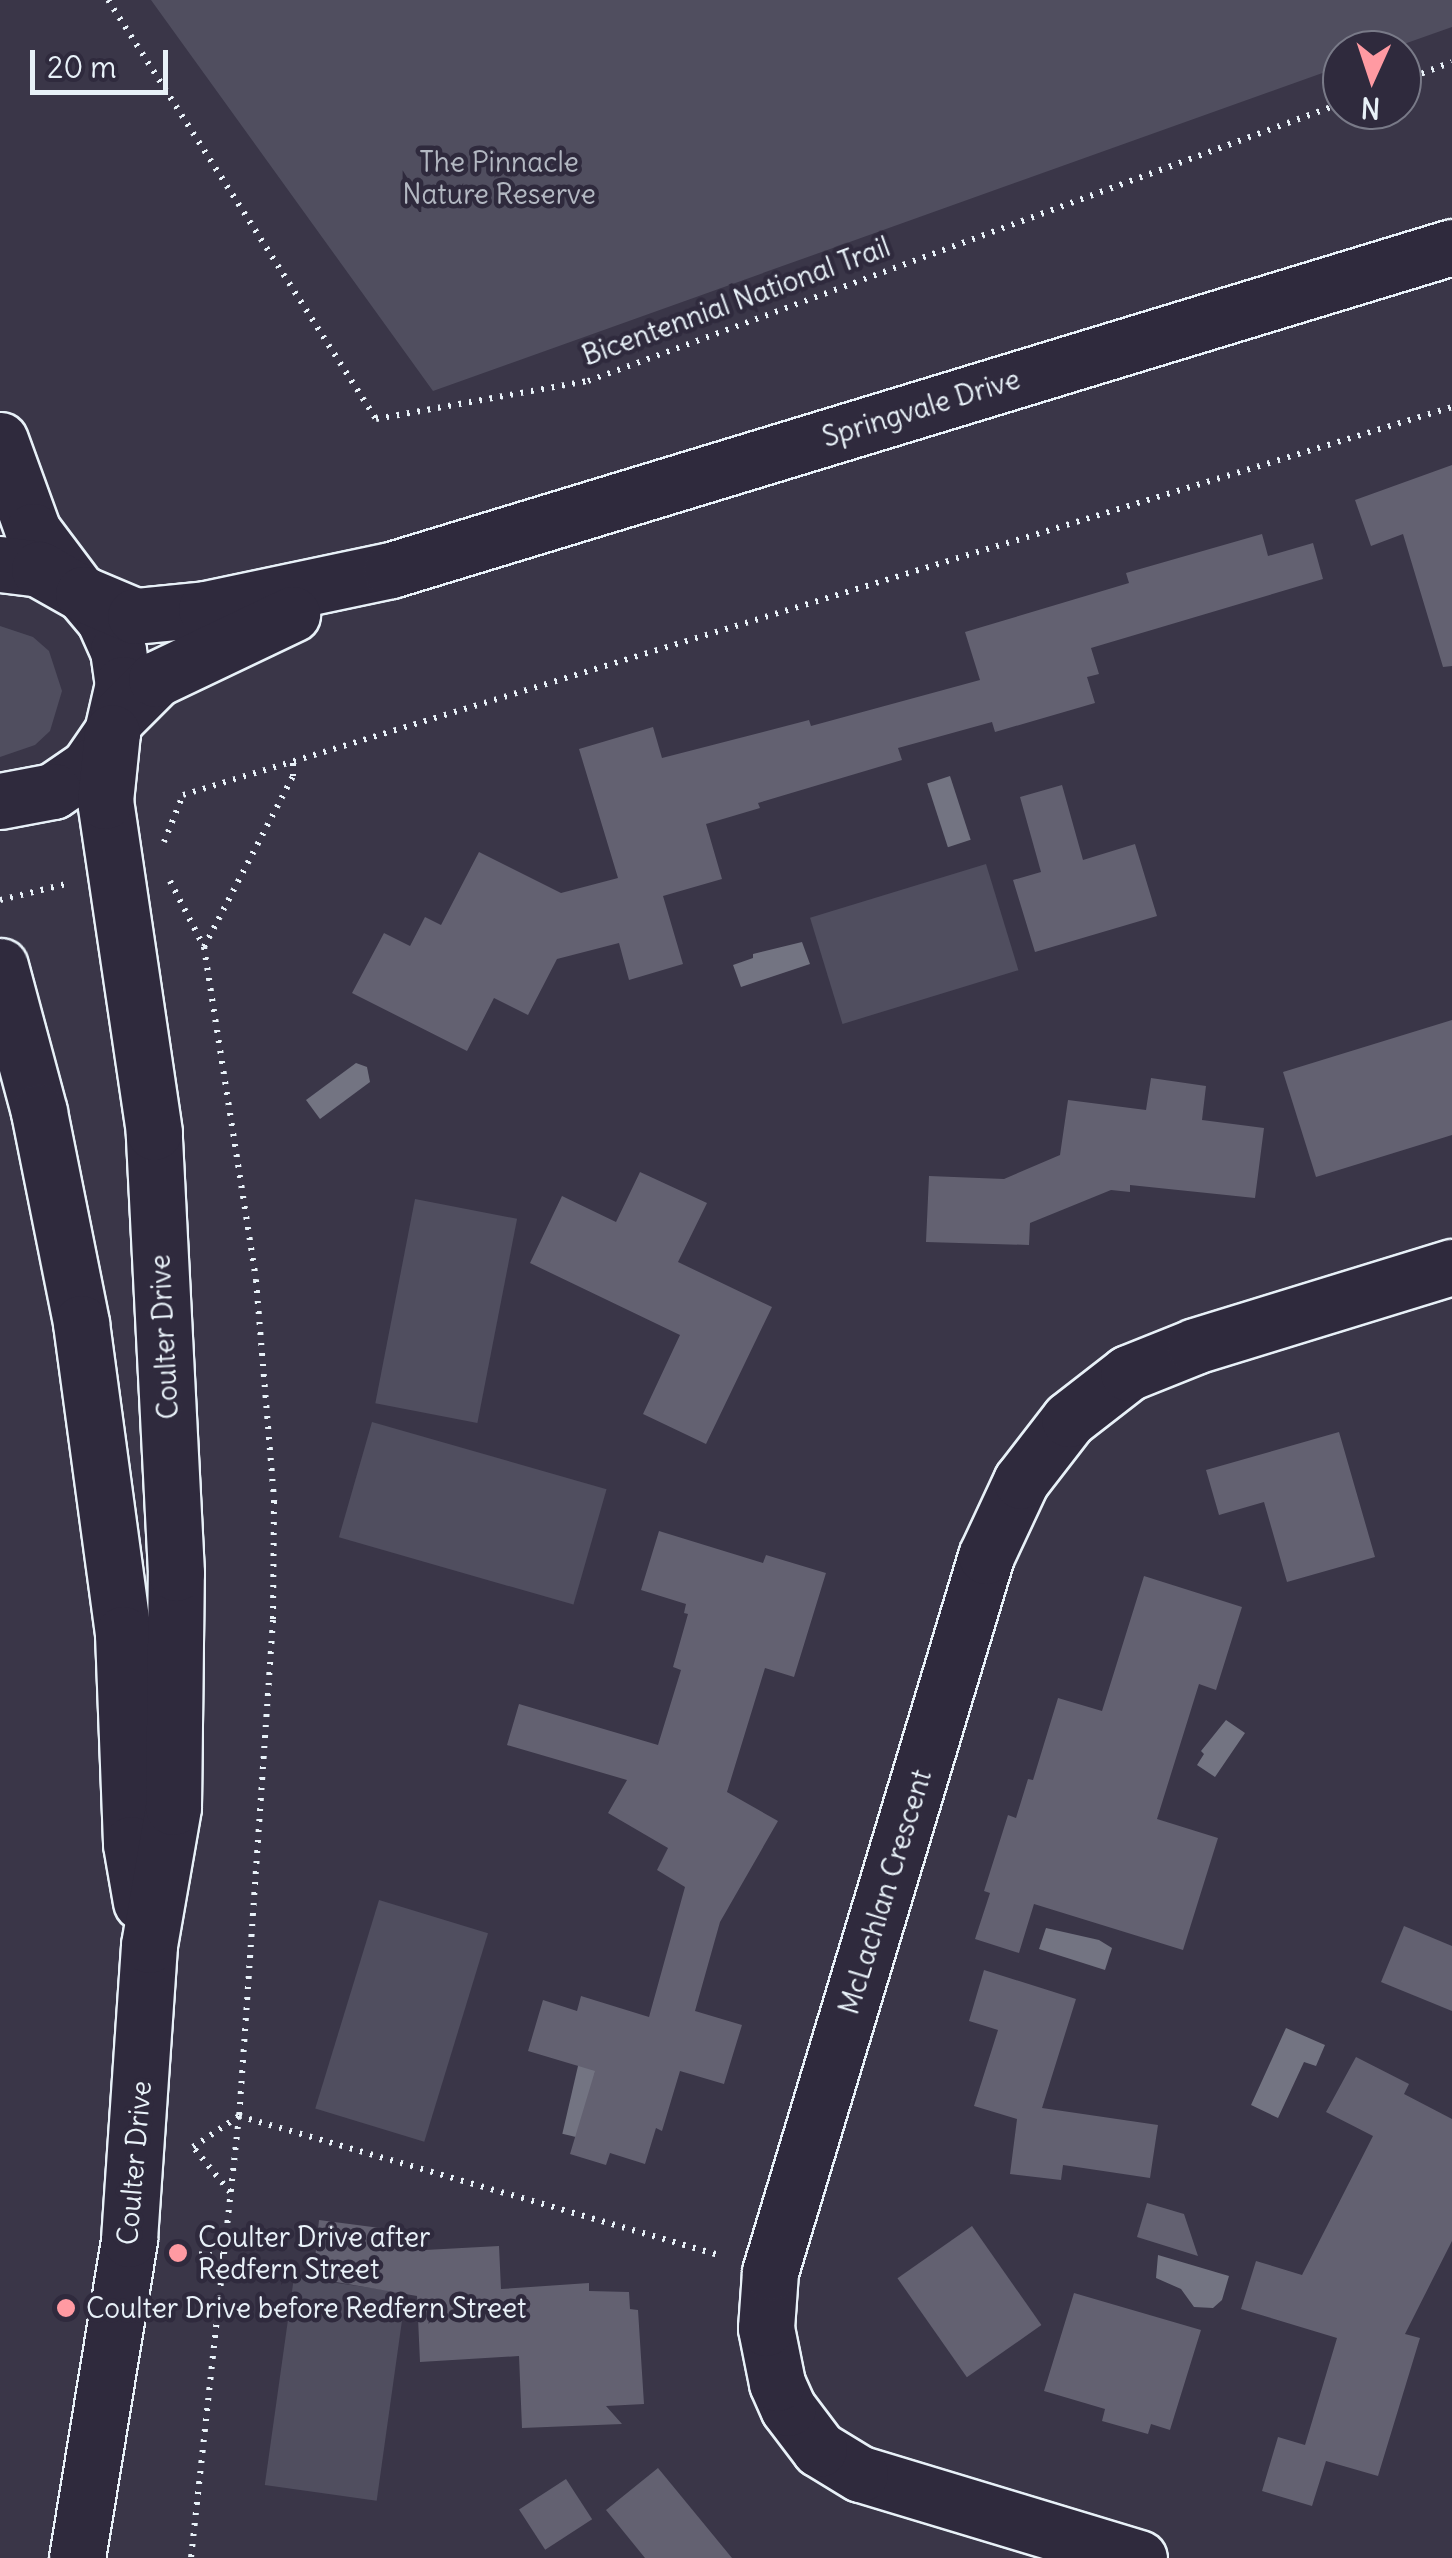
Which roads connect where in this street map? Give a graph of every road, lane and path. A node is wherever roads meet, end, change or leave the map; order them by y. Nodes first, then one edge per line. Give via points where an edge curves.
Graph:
1 (108, 0) edge
2 (1452, 62) edge
3 (1422, 73) edge
4 (1322, 110) edge
5 (1452, 247) edge
6 (1452, 408) edge
7 (0, 440) edge
8 (0, 564) edge
9 (391, 570) junction
10 (79, 590) junction
11 (115, 724) junction
12 (293, 760) junction
13 (0, 801) edge
14 (163, 846) dead end
15 (168, 878) dead end
16 (204, 947) junction
17 (0, 966) edge
18 (1452, 1267) edge
19 (149, 1945) junction
20 (239, 2116) junction
21 (230, 2192) junction
22 (178, 2253) dead end
23 (224, 2256) junction
24 (771, 2270) junction
25 (77, 2558) edge
26 (191, 2558) edge
27 (1139, 2558) edge

1 - 4 path, Bicentennial National Trail via 376,419 588,381
2 - 3 path
5 - 9 main road, Springvale Drive
6 - 12 path
7 - 10 main road via 34,531
8 - 10 main road, Springvale Drive via 39,569
9 - 10 main road, Springvale Drive via 206,610 135,616
9 - 11 main road, Springvale Drive via 156,679
10 - 11 main road, Coulter Drive via 104,619 118,650 123,684
11 - 13 main road, Springvale Drive via 88,767 53,791
11 - 19 main road, Coulter Drive via 105,801 154,1132 176,1573 174,1807
12 - 14 path via 184,795
12 - 16 path via 292,776
15 - 16 path
16 - 20 path via 256,1280 274,1501 273,1620
17 - 19 main road, Coulter Drive via 39,1112 81,1323 122,1634 131,1844
18 - 24 main road, McLachlan Crescent via 1195,1346 1128,1374 1069,1419 1021,1481 986,1556
19 - 25 main road, Coulter Drive via 134,2196
20 - 21 path
20 - 21 path via 193,2147
20 - 24 path
21 - 23 path
22 - 23 path
23 - 26 path
24 - 27 main road, McLachlan Crescent via 766,2328 776,2383 819,2448 860,2474

